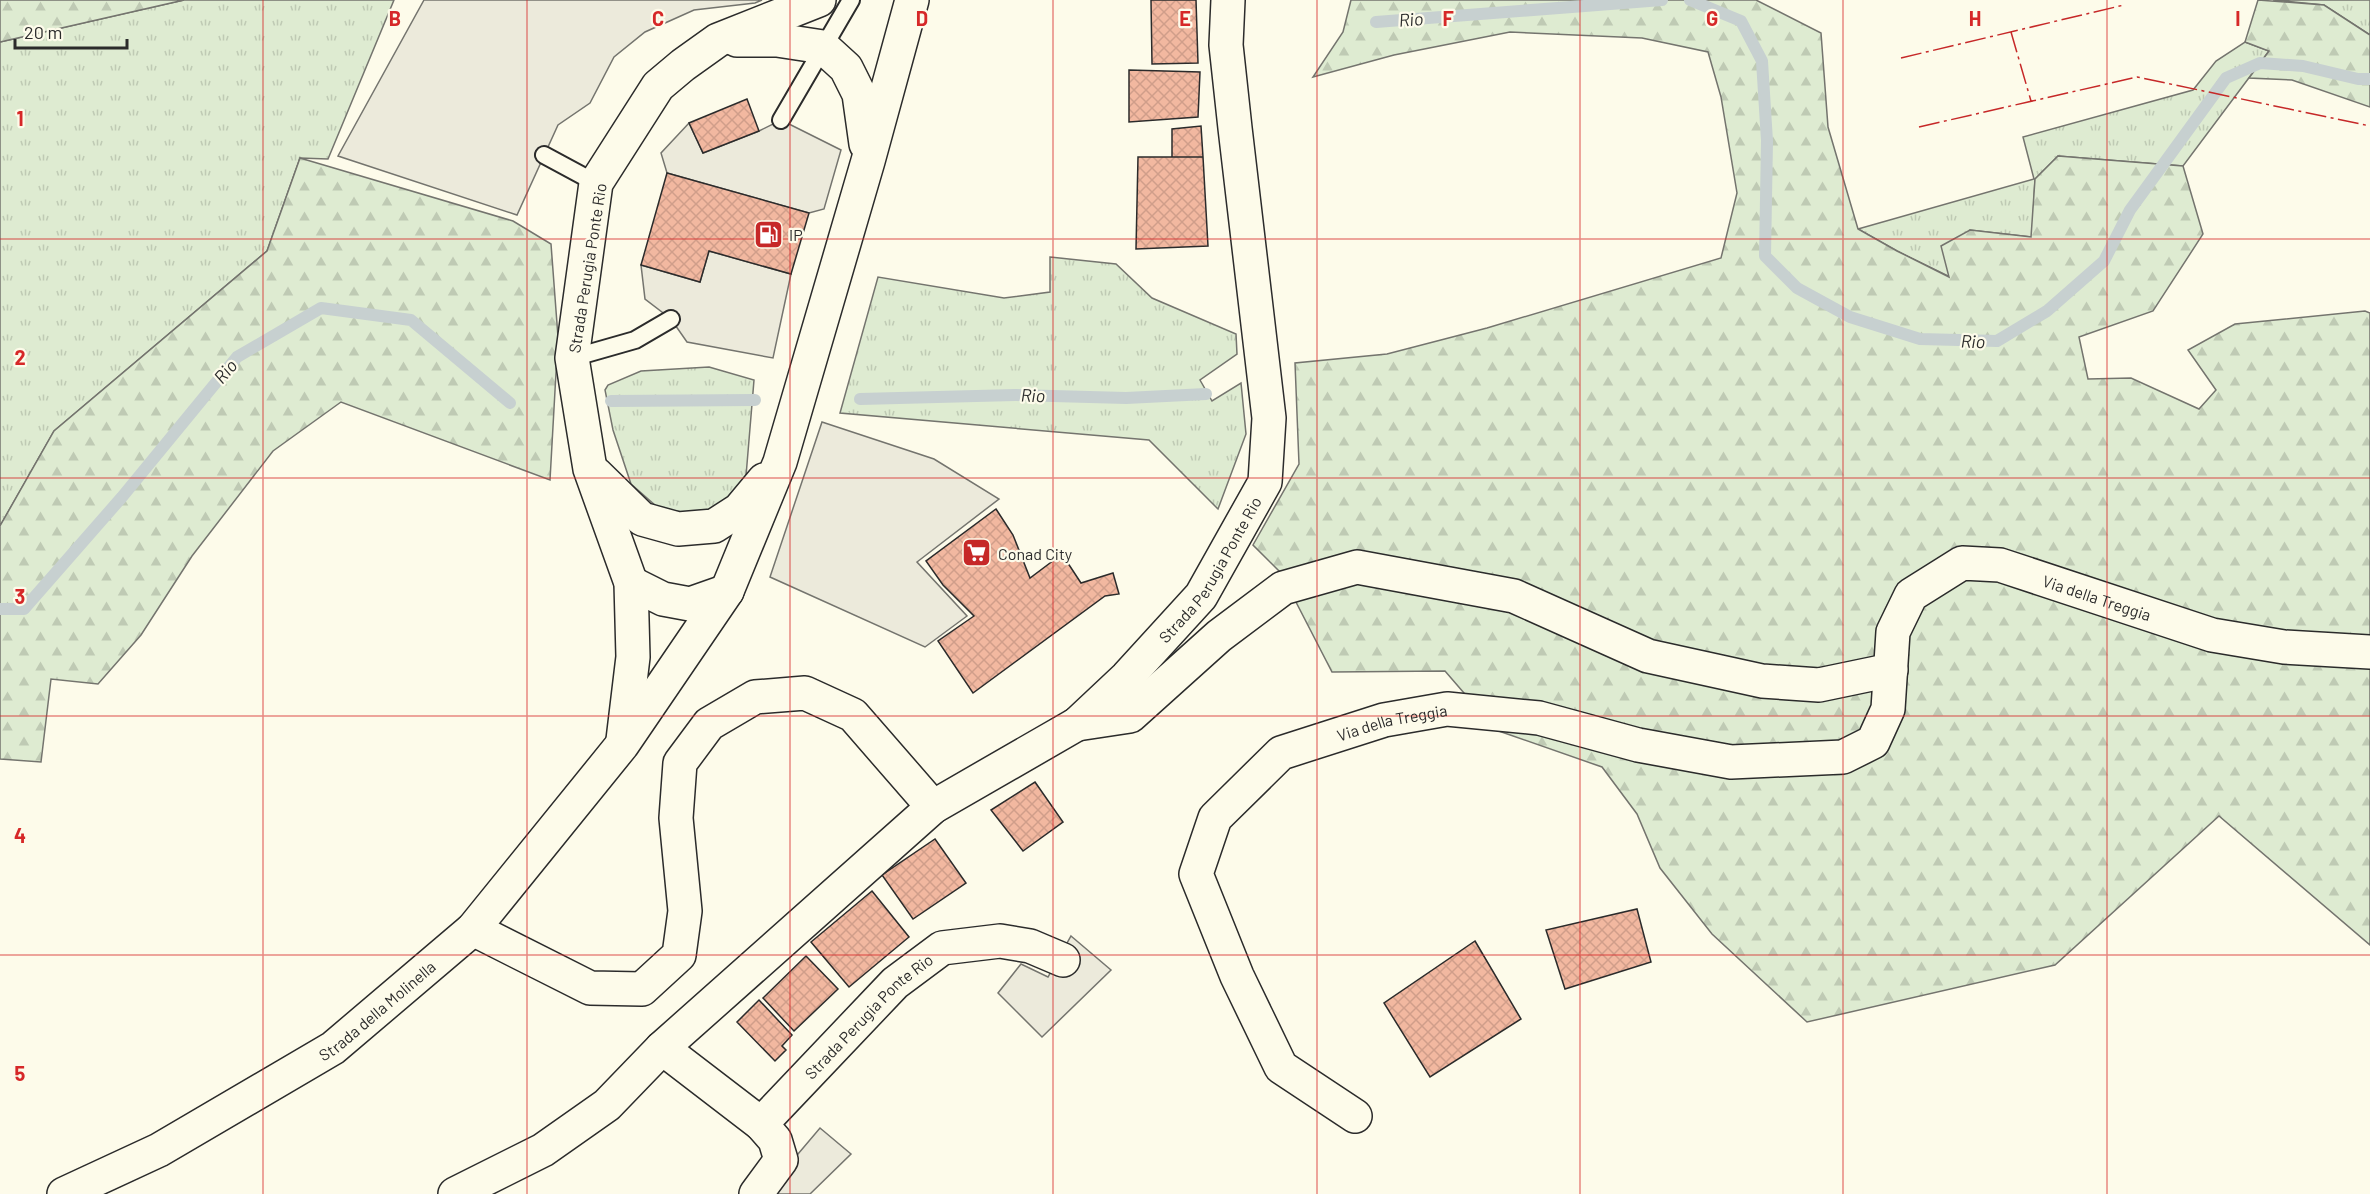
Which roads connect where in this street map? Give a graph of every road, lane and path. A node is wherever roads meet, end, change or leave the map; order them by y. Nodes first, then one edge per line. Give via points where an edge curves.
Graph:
1 (819, 0) edge
2 (851, 0) edge
3 (912, 0) edge
4 (1228, 0) edge
5 (718, 40) junction
6 (823, 47) junction
7 (781, 120) dead end
8 (544, 155) dead end
9 (868, 161) junction
10 (596, 183) junction
11 (671, 319) dead end
12 (572, 358) junction
13 (780, 462) junction
14 (590, 469) junction
15 (631, 583) junction
16 (727, 591) junction
17 (2370, 652) edge
18 (1891, 670) junction
19 (1077, 724) junction
20 (622, 745) junction
21 (933, 807) junction
22 (473, 929) junction
23 (1063, 960) dead end
24 (662, 1048) junction
25 (1355, 1116) dead end
26 (761, 1124) junction
27 (122, 1167) junction
28 (64, 1194) edge
29 (82, 1194) edge
30 (455, 1194) edge
31 (756, 1194) edge

1 - 5 street, Strada Perugia Ponte Rio
2 - 6 lane
3 - 9 street
4 - 19 street, Strada Perugia Ponte Rio via 1226,45 1269,418 1265,482 1201,596 1127,677
5 - 6 street via 777,40
5 - 10 street, Strada Perugia Ponte Rio via 658,86
6 - 7 lane
6 - 9 street via 846,68 859,94
8 - 10 lane
9 - 13 street
10 - 12 street, Strada Perugia Ponte Rio
11 - 12 lane via 635,340
12 - 14 street, Strada Perugia Ponte Rio
13 - 14 street via 739,510 714,526 678,529 642,519
13 - 16 street
14 - 15 street, Strada Perugia Ponte Rio
15 - 16 street via 663,599 690,604
15 - 20 street, Strada Perugia Ponte Rio via 633,657
16 - 20 street
17 - 18 street, Via della Treggia via 2284,647 2212,635 2000,565 1962,562 1911,595 1893,632
18 - 19 street via 1819,685 1762,681 1648,656 1514,596 1357,567 1283,588 1219,636 1130,716
18 - 25 street, Via della Treggia via 1888,709 1873,742 1843,757 1731,762 1638,745 1539,718 1447,709 1384,720 1281,753 1215,818 1196,874 1237,976 1281,1067
19 - 21 street, Strada Perugia Ponte Rio
20 - 22 street, Strada della Molinella
21 - 22 street via 853,715 805,693 755,698 709,724 680,763 676,818 685,911 678,955 642,989 591,988
21 - 24 street, Strada Perugia Ponte Rio
22 - 27 street, Strada della Molinella via 333,1048 159,1150
23 - 26 street, Strada Perugia Ponte Rio via 1030,946 1000,941 942,948 895,983
24 - 26 street
24 - 30 street, Strada Perugia Ponte Rio via 607,1106 543,1150
26 - 31 street via 775,1140 781,1160
27 - 28 street, Strada della Molinella
27 - 29 lane

